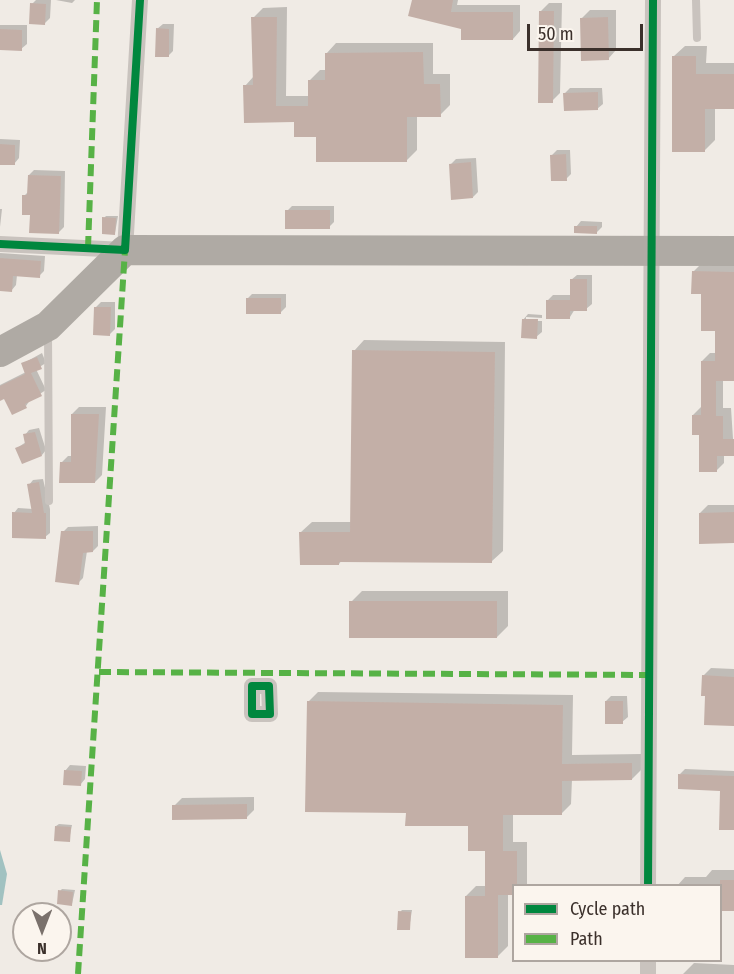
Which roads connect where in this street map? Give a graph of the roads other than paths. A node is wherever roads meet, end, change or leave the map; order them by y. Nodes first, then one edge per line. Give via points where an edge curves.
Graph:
1 (140, 0) edge
2 (653, 0) edge
3 (696, 0) edge
4 (697, 38) dead end
5 (0, 244) edge
6 (125, 250) junction
7 (651, 251) junction
8 (734, 251) edge
9 (48, 326) junction
10 (0, 352) edge
11 (49, 501) dead end
12 (648, 884) edge

1 - 6 street
2 - 7 street
3 - 4 lane
5 - 6 street
6 - 7 highway
6 - 9 highway
7 - 8 highway
7 - 12 street
9 - 10 highway
9 - 11 lane

